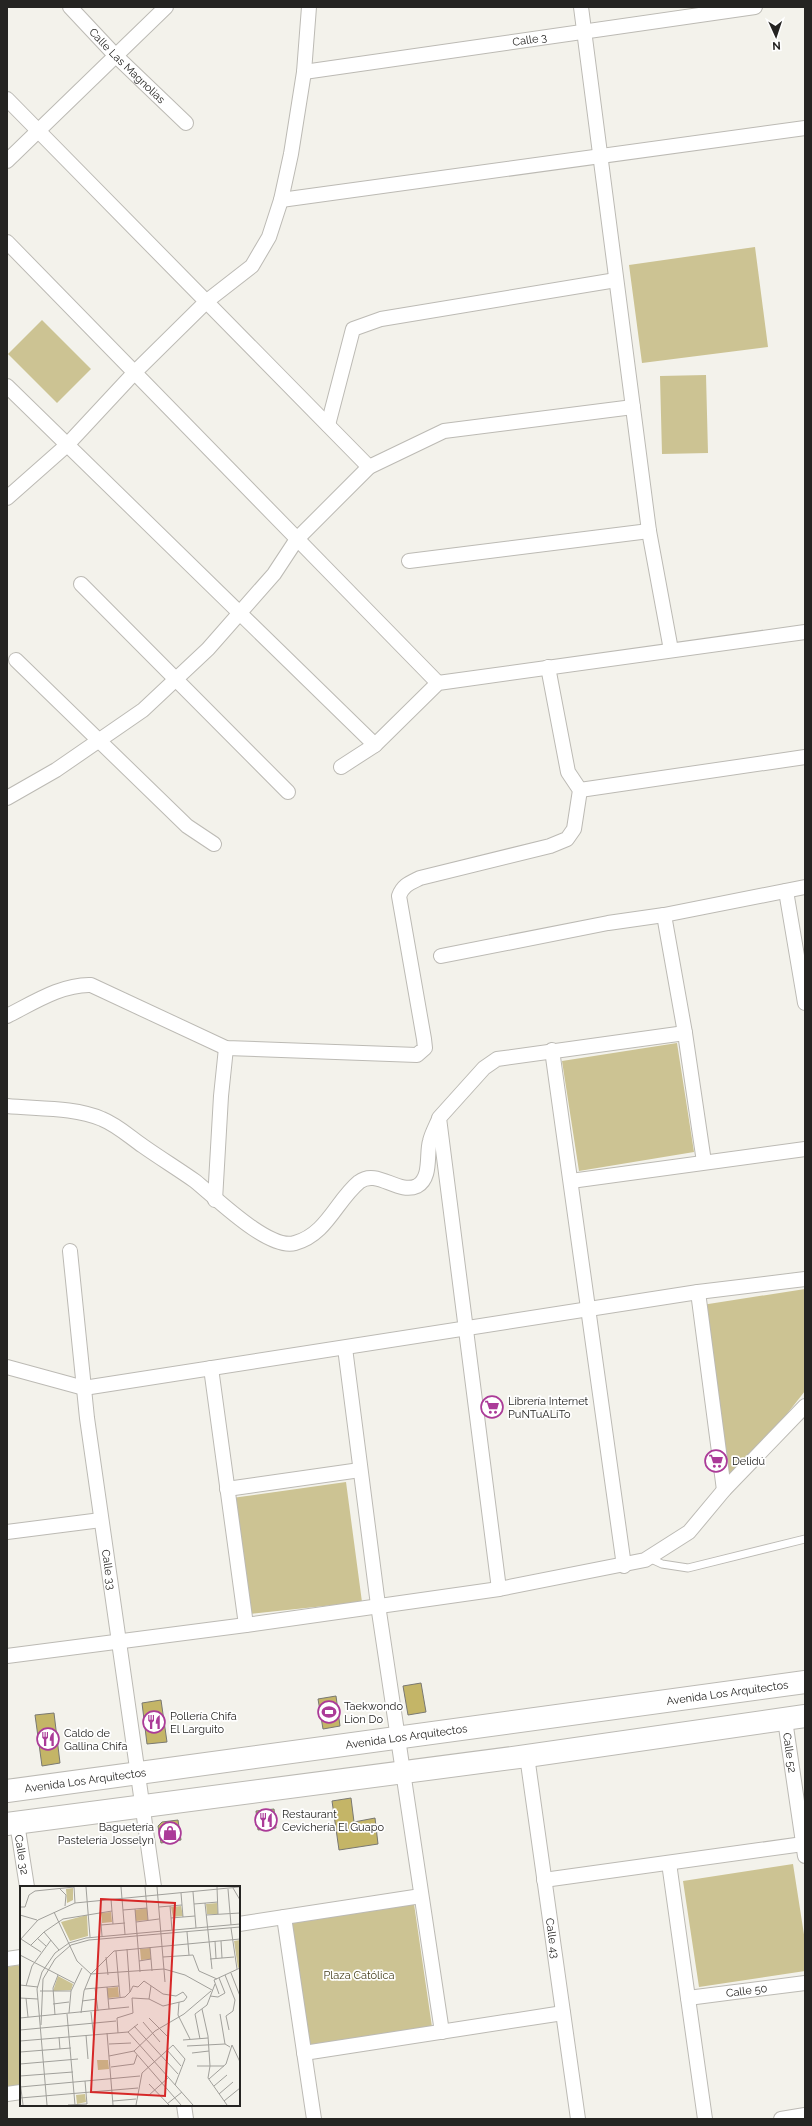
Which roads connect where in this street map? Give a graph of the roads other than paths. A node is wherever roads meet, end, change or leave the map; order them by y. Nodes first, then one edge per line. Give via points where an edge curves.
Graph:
1 (70, 7) edge
2 (166, 7) edge
3 (309, 7) edge
4 (581, 7) edge
5 (755, 7) edge
6 (584, 30) junction
7 (115, 55) junction
8 (304, 72) junction
9 (7, 99) edge
10 (186, 123) dead end
11 (805, 128) edge
12 (38, 130) junction
13 (601, 157) junction
14 (7, 161) edge
15 (281, 200) junction
16 (7, 242) edge
17 (616, 280) junction
18 (206, 300) junction
19 (135, 372) junction
20 (7, 386) edge
21 (633, 407) junction
22 (328, 425) junction
23 (67, 445) junction
24 (369, 467) junction
25 (7, 498) edge
26 (650, 531) junction
27 (297, 539) junction
28 (408, 561) dead end
29 (81, 584) dead end
30 (240, 613) junction
31 (805, 632) edge
32 (671, 650) junction
33 (16, 660) dead end
34 (548, 667) junction
35 (176, 679) junction
36 (438, 683) junction
37 (98, 741) junction
38 (375, 745) junction
39 (805, 758) edge
40 (341, 767) dead end
41 (580, 790) junction
42 (288, 792) dead end
43 (7, 798) edge
44 (214, 844) dead end
45 (805, 887) edge
46 (786, 891) junction
47 (664, 915) junction
48 (441, 956) dead end
49 (805, 1003) edge
50 (7, 1016) edge
51 (685, 1033) junction
52 (226, 1048) junction
53 (552, 1050) junction
54 (7, 1106) edge
55 (439, 1118) junction
56 (805, 1149) edge
57 (704, 1162) junction
58 (571, 1181) junction
59 (215, 1200) junction
60 (70, 1251) dead end
61 (805, 1280) edge
62 (698, 1292) junction
63 (589, 1310) junction
64 (466, 1329) junction
65 (345, 1348) junction
66 (7, 1367) edge
67 (211, 1368) junction
68 (84, 1388) junction
69 (805, 1406) edge
70 (360, 1470) junction
71 (227, 1489) junction
72 (724, 1490) junction
73 (101, 1520) junction
74 (7, 1532) edge
75 (805, 1539) edge
76 (649, 1558) junction
77 (624, 1566) junction
78 (499, 1589) junction
79 (378, 1605) junction
80 (246, 1625) junction
81 (118, 1642) junction
82 (7, 1656) edge
83 (805, 1682) edge
84 (795, 1718) edge
85 (399, 1738) junction
86 (527, 1756) junction
87 (137, 1773) junction
88 (402, 1773) junction
89 (7, 1791) edge
90 (143, 1807) junction
91 (12, 1824) edge
92 (804, 1850) edge
93 (669, 1863) junction
94 (544, 1880) junction
95 (27, 1886) edge
96 (154, 1886) edge
97 (421, 1896) junction
98 (284, 1917) junction
99 (240, 1924) edge
100 (20, 1957) edge
101 (7, 1959) edge
102 (805, 1983) edge
103 (688, 1998) junction
104 (563, 2013) junction
105 (442, 2032) junction
106 (304, 2053) junction
107 (20, 2092) edge
108 (7, 2094) edge
109 (184, 2106) edge
110 (805, 2115) edge
111 (186, 2119) edge
112 (314, 2119) edge
113 (578, 2119) edge
114 (705, 2119) edge
115 (781, 2119) edge

1 - 7 street, Calle Las Magnolias
2 - 7 street
3 - 8 street
4 - 6 street
5 - 6 street, Calle 3
6 - 8 street, Calle 3
6 - 13 street
7 - 10 street, Calle Las Magnolias
7 - 12 street
8 - 15 street
9 - 12 street
11 - 13 street
12 - 14 street
12 - 18 street
13 - 15 street
13 - 17 street
15 - 18 street via 269,237 252,266
16 - 19 street
17 - 21 street
17 - 22 street via 381,318 354,329
18 - 19 street
18 - 22 street
19 - 23 street
19 - 27 street
20 - 23 street
21 - 24 street via 444,431
21 - 26 street
22 - 24 street
23 - 25 street
23 - 30 street
24 - 27 street
26 - 28 street
26 - 32 street
27 - 30 street via 274,574
27 - 36 street
29 - 35 street
30 - 35 street via 208,649
30 - 38 street
31 - 32 street
32 - 34 street
33 - 37 street
34 - 36 street
34 - 41 street via 568,772
35 - 37 street via 142,710
35 - 42 street
36 - 38 street
37 - 43 street via 56,770
37 - 44 street via 187,826
38 - 40 street
39 - 41 street
41 - 52 street via 574,829 568,839 550,846 420,878 402,889 399,896 424,1039 424,1048 417,1055
45 - 46 street
46 - 47 street
46 - 49 street
47 - 48 street via 608,923
47 - 51 street
50 - 52 street via 54,993 78,984 91,984
51 - 53 street
51 - 57 street
52 - 59 street
53 - 55 street via 497,1059 484,1068
53 - 58 street
54 - 59 street via 83,1113 103,1120 196,1182
55 - 59 street via 430,1142 425,1178 417,1186 403,1187 380,1179 363,1179 349,1190 327,1221 313,1235 294,1244 274,1241
55 - 64 street
56 - 57 street
57 - 58 street
58 - 63 street
60 - 68 street, Calle 33
61 - 62 street
62 - 63 street
62 - 72 street
63 - 64 street
63 - 77 street
64 - 65 street
64 - 78 street
65 - 67 street
65 - 70 street
66 - 68 street
67 - 68 street
67 - 71 street
68 - 73 street, Calle 33
69 - 72 street
70 - 71 street
70 - 79 street
71 - 80 street
72 - 76 street via 689,1532
73 - 74 street
73 - 81 street, Calle 33
75 - 76 lane via 688,1568 662,1564
76 - 77 street
77 - 78 street
78 - 79 street
79 - 80 street
79 - 85 street
80 - 81 street
81 - 82 street
81 - 87 street, Calle 33
83 - 85 main road, Avenida Los Arquitectos
84 - 86 main road
84 - 92 street, Calle 52
85 - 87 main road, Avenida Los Arquitectos
85 - 88 street
86 - 88 main road
86 - 94 street, Calle 43
87 - 89 main road, Avenida Los Arquitectos
87 - 90 street, Calle 33
88 - 90 main road
88 - 97 street
90 - 91 main road
90 - 96 street, Calle 33
91 - 95 street, Calle 32
92 - 93 street
93 - 94 street
93 - 103 street
94 - 104 street, Calle 43
97 - 98 street
97 - 105 street
98 - 99 street
98 - 106 street
100 - 101 street
102 - 103 street, Calle 50
103 - 114 street
104 - 105 street
104 - 113 street, Calle 43
105 - 106 street
106 - 112 street
107 - 108 street
109 - 111 street
110 - 115 street

